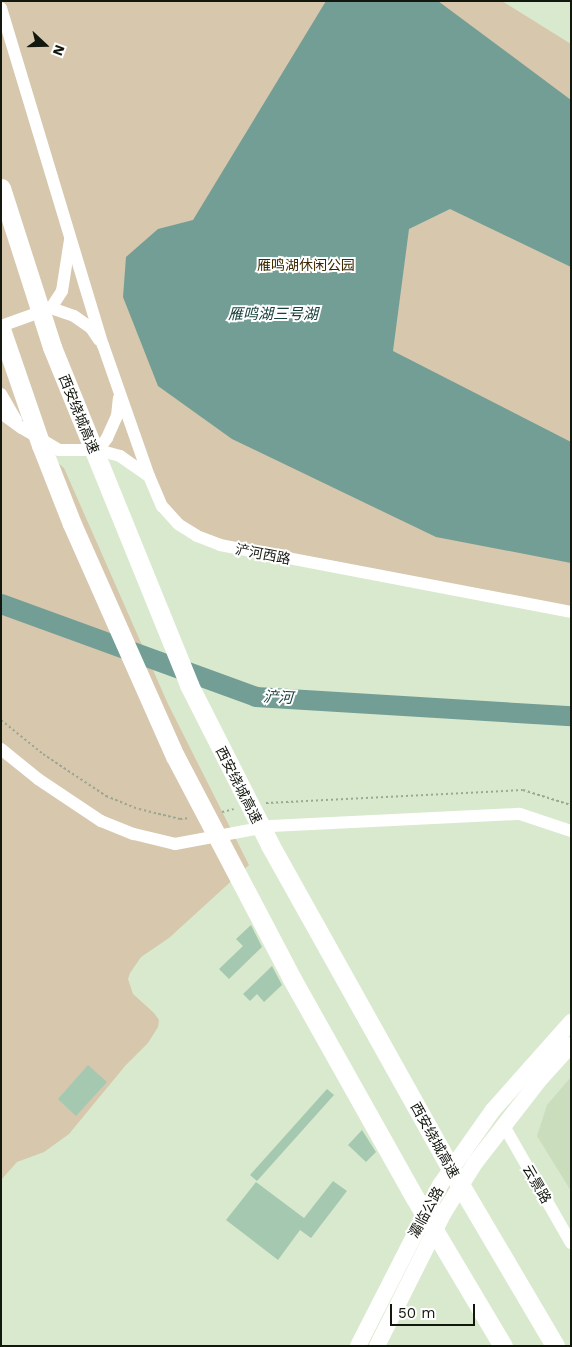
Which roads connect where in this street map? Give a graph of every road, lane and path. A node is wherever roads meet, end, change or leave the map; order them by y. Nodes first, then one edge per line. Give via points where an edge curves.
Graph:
1 (1, 8) edge
2 (1, 188) edge
3 (71, 238) junction
4 (51, 308) junction
5 (1, 327) edge
6 (103, 345) junction
7 (119, 391) junction
8 (1, 394) edge
9 (1, 413) edge
10 (22, 428) junction
11 (98, 450) junction
12 (149, 476) junction
13 (571, 612) edge
14 (1, 720) edge
15 (1, 749) edge
16 (261, 804) dead end
17 (571, 806) edge
18 (234, 809) dead end
19 (216, 813) dead end
20 (198, 816) dead end
21 (571, 831) edge
22 (571, 1022) edge
23 (571, 1045) edge
24 (504, 1126) junction
25 (571, 1243) edge
26 (358, 1346) edge
27 (376, 1346) edge
28 (503, 1346) edge
29 (555, 1346) edge

1 - 3 street, 浐河西路
2 - 29 highway, 西安绕城高速 via 52,347 189,685 270,845 453,1172
3 - 4 street via 62,291
3 - 6 street, 浐河西路
4 - 5 street
4 - 6 street via 74,316 91,328
5 - 28 highway via 72,524 175,756 292,979
6 - 7 street, 浐河西路
7 - 11 street via 118,416
7 - 12 street, 浐河西路
8 - 10 street
9 - 10 street
10 - 11 street via 59,450
11 - 12 street via 120,456
12 - 13 street, 浐河西路 via 162,506 178,524 220,546
14 - 20 path via 43,754 106,796 180,820
15 - 21 street via 101,821 134,834 176,844 271,826 520,814
16 - 17 path via 523,790
18 - 19 path
22 - 26 main road, 灞临公路 via 493,1110 440,1185
23 - 24 main road, 灞临公路
24 - 25 street, 云景路
24 - 27 main road, 灞临公路 via 475,1163 443,1214

